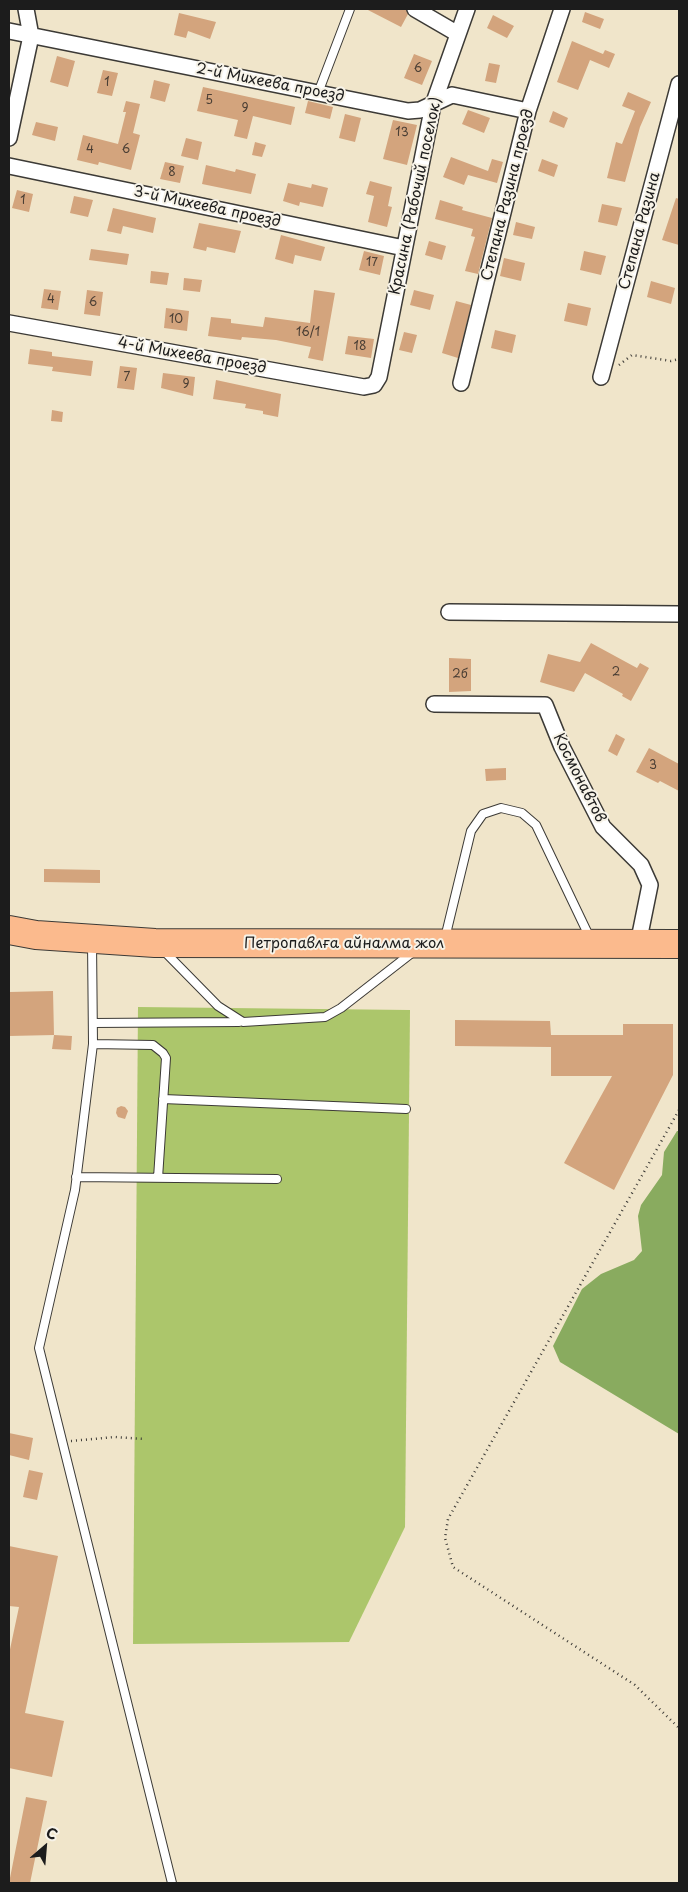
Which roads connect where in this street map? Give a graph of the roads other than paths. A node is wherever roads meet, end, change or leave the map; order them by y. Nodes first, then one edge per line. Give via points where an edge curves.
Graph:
1 (26, 9) edge
2 (350, 9) edge
3 (415, 9) edge
4 (468, 9) edge
5 (562, 9) edge
6 (9, 32) edge
7 (458, 34) junction
8 (31, 36) junction
9 (679, 84) edge
10 (318, 93) junction
11 (433, 105) junction
12 (528, 111) junction
13 (9, 138) edge
14 (9, 166) edge
15 (404, 248) junction
16 (9, 323) edge
17 (601, 377) road end
18 (461, 383) dead end
19 (374, 385) joint
20 (449, 612) dead end
21 (679, 614) edge
22 (434, 704) dead end
23 (9, 930) edge
24 (92, 940) junction
25 (155, 943) junction
26 (433, 944) junction
27 (638, 944) junction
28 (679, 944) edge
29 (593, 945) junction
30 (243, 1022) junction
31 (93, 1023) junction
32 (93, 1044) junction
33 (163, 1100) junction
34 (406, 1108) dead end
35 (76, 1177) junction
36 (158, 1178) junction
37 (277, 1179) dead end
38 (172, 1883) edge

1 - 8 street
2 - 10 lane
3 - 7 street
4 - 7 street, Красина (Рабочий поселок)
5 - 12 street, Степана Разина проезд
6 - 8 street, 2-й Михеева проезд
7 - 11 street, Красина (Рабочий поселок)
8 - 10 street, 2-й Михеева проезд
8 - 13 street
9 - 17 street, Степана Разина
10 - 11 street, 2-й Михеева проезд via 408,111
11 - 12 street, 2-й Михеева проезд via 452,95
11 - 15 street, Красина (Рабочий поселок)
12 - 18 street, Степана Разина проезд
14 - 15 street, 3-й Михеева проезд
15 - 19 street, Красина (Рабочий поселок) via 379,377
16 - 19 street, 4-й Михеева проезд via 364,387
20 - 21 street
22 - 27 street, Космонавтов via 545,705 562,747 603,827 641,865 650,885
23 - 24 highway, Петропавлға айналма жол via 36,936
24 - 25 highway, Петропавлға айналма жол
24 - 31 lane
25 - 26 highway, Петропавлға айналма жол
25 - 30 lane via 218,1006
26 - 29 highway, Петропавлға айналма жол
26 - 29 lane via 471,831 483,814 501,808 522,813 536,825
26 - 30 lane via 333,1013 319,1018
27 - 28 highway, Петропавлға айналма жол
27 - 29 highway, Петропавлға айналма жол
30 - 31 lane
31 - 32 lane
32 - 33 lane via 153,1045 159,1048 166,1058
32 - 35 lane
33 - 34 lane
33 - 36 lane
35 - 36 lane
35 - 38 lane via 39,1348
36 - 37 lane

